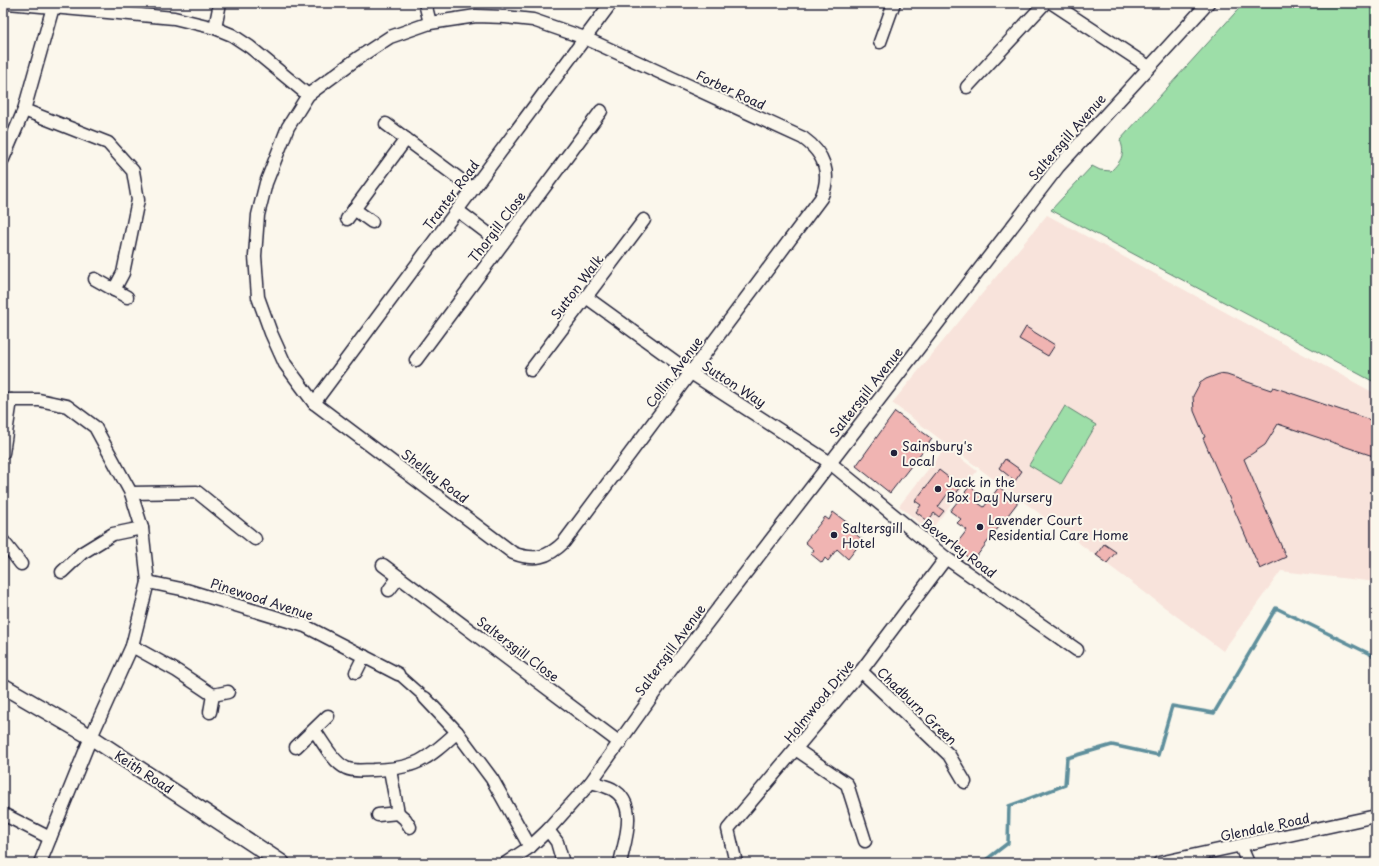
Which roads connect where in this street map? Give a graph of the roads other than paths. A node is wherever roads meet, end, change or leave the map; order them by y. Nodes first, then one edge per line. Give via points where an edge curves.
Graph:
1 (8, 3) edge
2 (220, 3) edge
3 (425, 3) edge
4 (611, 3) edge
5 (894, 3) edge
6 (1045, 3) edge
7 (1052, 3) edge
8 (1208, 3) edge
9 (53, 7) junction
10 (430, 23) junction
11 (216, 28) junction
12 (585, 38) junction
13 (880, 42) dead end
14 (1149, 67) junction
15 (967, 87) dead end
16 (308, 95) junction
17 (24, 110) junction
18 (601, 111) dead end
19 (386, 124) dead end
20 (406, 139) junction
21 (3, 159) edge
22 (473, 189) junction
23 (821, 198) joint
24 (354, 209) junction
25 (457, 210) junction
26 (347, 219) dead end
27 (644, 220) dead end
28 (372, 222) dead end
29 (502, 244) junction
30 (95, 279) dead end
31 (114, 290) junction
32 (127, 297) dead end
33 (586, 297) junction
34 (416, 360) dead end
35 (532, 370) dead end
36 (691, 373) junction
37 (7, 400) edge
38 (314, 403) junction
39 (3, 452) edge
40 (829, 462) junction
41 (131, 493) junction
42 (142, 528) junction
43 (255, 539) dead end
44 (3, 541) edge
45 (544, 557) joint
46 (946, 558) junction
47 (21, 564) dead end
48 (384, 565) dead end
49 (62, 572) dead end
50 (399, 577) junction
51 (148, 582) junction
52 (389, 590) dead end
53 (132, 646) junction
54 (1077, 650) dead end
55 (364, 656) junction
56 (861, 671) junction
57 (356, 672) dead end
58 (398, 674) joint
59 (3, 686) edge
60 (228, 692) dead end
61 (213, 695) junction
62 (425, 698) joint
63 (210, 712) dead end
64 (328, 716) dead end
65 (314, 730) junction
66 (457, 732) junction
67 (91, 737) junction
68 (620, 743) junction
69 (296, 747) dead end
70 (797, 750) junction
71 (390, 770) junction
72 (592, 782) junction
73 (965, 782) dead end
74 (398, 813) junction
75 (3, 814) edge
76 (378, 815) dead end
77 (1376, 816) edge
78 (410, 827) dead end
79 (548, 830) junction
80 (50, 838) junction
81 (864, 841) dead end
82 (530, 847) junction
83 (1241, 847) junction
84 (40, 863) edge
85 (282, 863) edge
86 (506, 863) edge
87 (563, 863) edge
88 (620, 863) edge
89 (736, 863) edge
90 (1159, 863) edge
91 (1248, 863) edge

1 - 9 street
2 - 11 street
3 - 10 street
4 - 12 street, Tranter Road
5 - 13 street
6 - 15 street
7 - 14 street
8 - 14 street, Saltersgill Avenue
9 - 11 street via 174,18
9 - 17 street
10 - 12 street, Forber Road via 476,16 504,17 533,20
10 - 16 street, Forber Road via 390,37
11 - 16 street via 250,47
12 - 22 street, Tranter Road
12 - 23 street, Forber Road via 803,138 813,145 825,166 826,178
14 - 40 street, Saltersgill Avenue via 1058,167
16 - 38 street, Shelley Road via 288,127 266,183 258,215 255,256 258,297 271,333 285,364
17 - 21 street
17 - 31 street via 108,143 133,171 138,200 123,273
18 - 29 street, Thorgill Close
19 - 20 street
20 - 22 street
20 - 24 street
22 - 25 street, Tranter Road
23 - 36 street, Collin Avenue
24 - 26 street
24 - 28 street
25 - 29 street
25 - 38 street, Tranter Road
27 - 33 street, Sutton Walk
29 - 34 street, Thorgill Close
30 - 31 street
31 - 32 street
33 - 35 street, Sutton Walk
33 - 36 street, Sutton Way
36 - 40 street, Sutton Way
36 - 45 street, Collin Avenue via 564,542
37 - 39 street
37 - 41 street via 38,400 67,406 95,427
38 - 45 street, Shelley Road via 513,553 523,557
40 - 46 street, Beverley Road
40 - 68 street, Saltersgill Avenue via 667,675
41 - 42 street
41 - 43 street via 197,492
42 - 49 street via 113,534 82,553
42 - 51 street
44 - 47 street
46 - 54 street, Beverley Road
46 - 56 street, Holmwood Drive
48 - 50 street, Saltersgill Close
50 - 52 street
50 - 68 street, Saltersgill Close
51 - 53 street
51 - 55 street, Pinewood Avenue via 186,590 305,626
53 - 61 street
53 - 67 street
55 - 57 street
55 - 58 street, Pinewood Avenue
56 - 70 street, Holmwood Drive
56 - 73 street, Chadburn Green via 949,755
58 - 62 street, Pinewood Avenue
59 - 67 street, Keith Road
60 - 61 street
61 - 63 street
62 - 66 street, Pinewood Avenue
64 - 65 street
65 - 69 street
65 - 71 street via 345,768 354,771
66 - 71 street via 432,756 415,764
66 - 82 street, Pinewood Avenue via 492,779
67 - 80 street
67 - 85 street, Keith Road
68 - 72 street, Saltersgill Avenue
70 - 81 street via 847,784
70 - 89 street, Holmwood Drive via 728,829
71 - 74 street
72 - 79 street, Saltersgill Avenue
72 - 88 street via 613,790 625,802 628,823
74 - 76 street
74 - 78 street
75 - 80 street
77 - 83 street, Glendale Road
79 - 82 street, Saltersgill Avenue
79 - 87 street via 557,842
80 - 84 street
82 - 86 street, Saltersgill Avenue
83 - 90 street, Glendale Road
83 - 91 street

